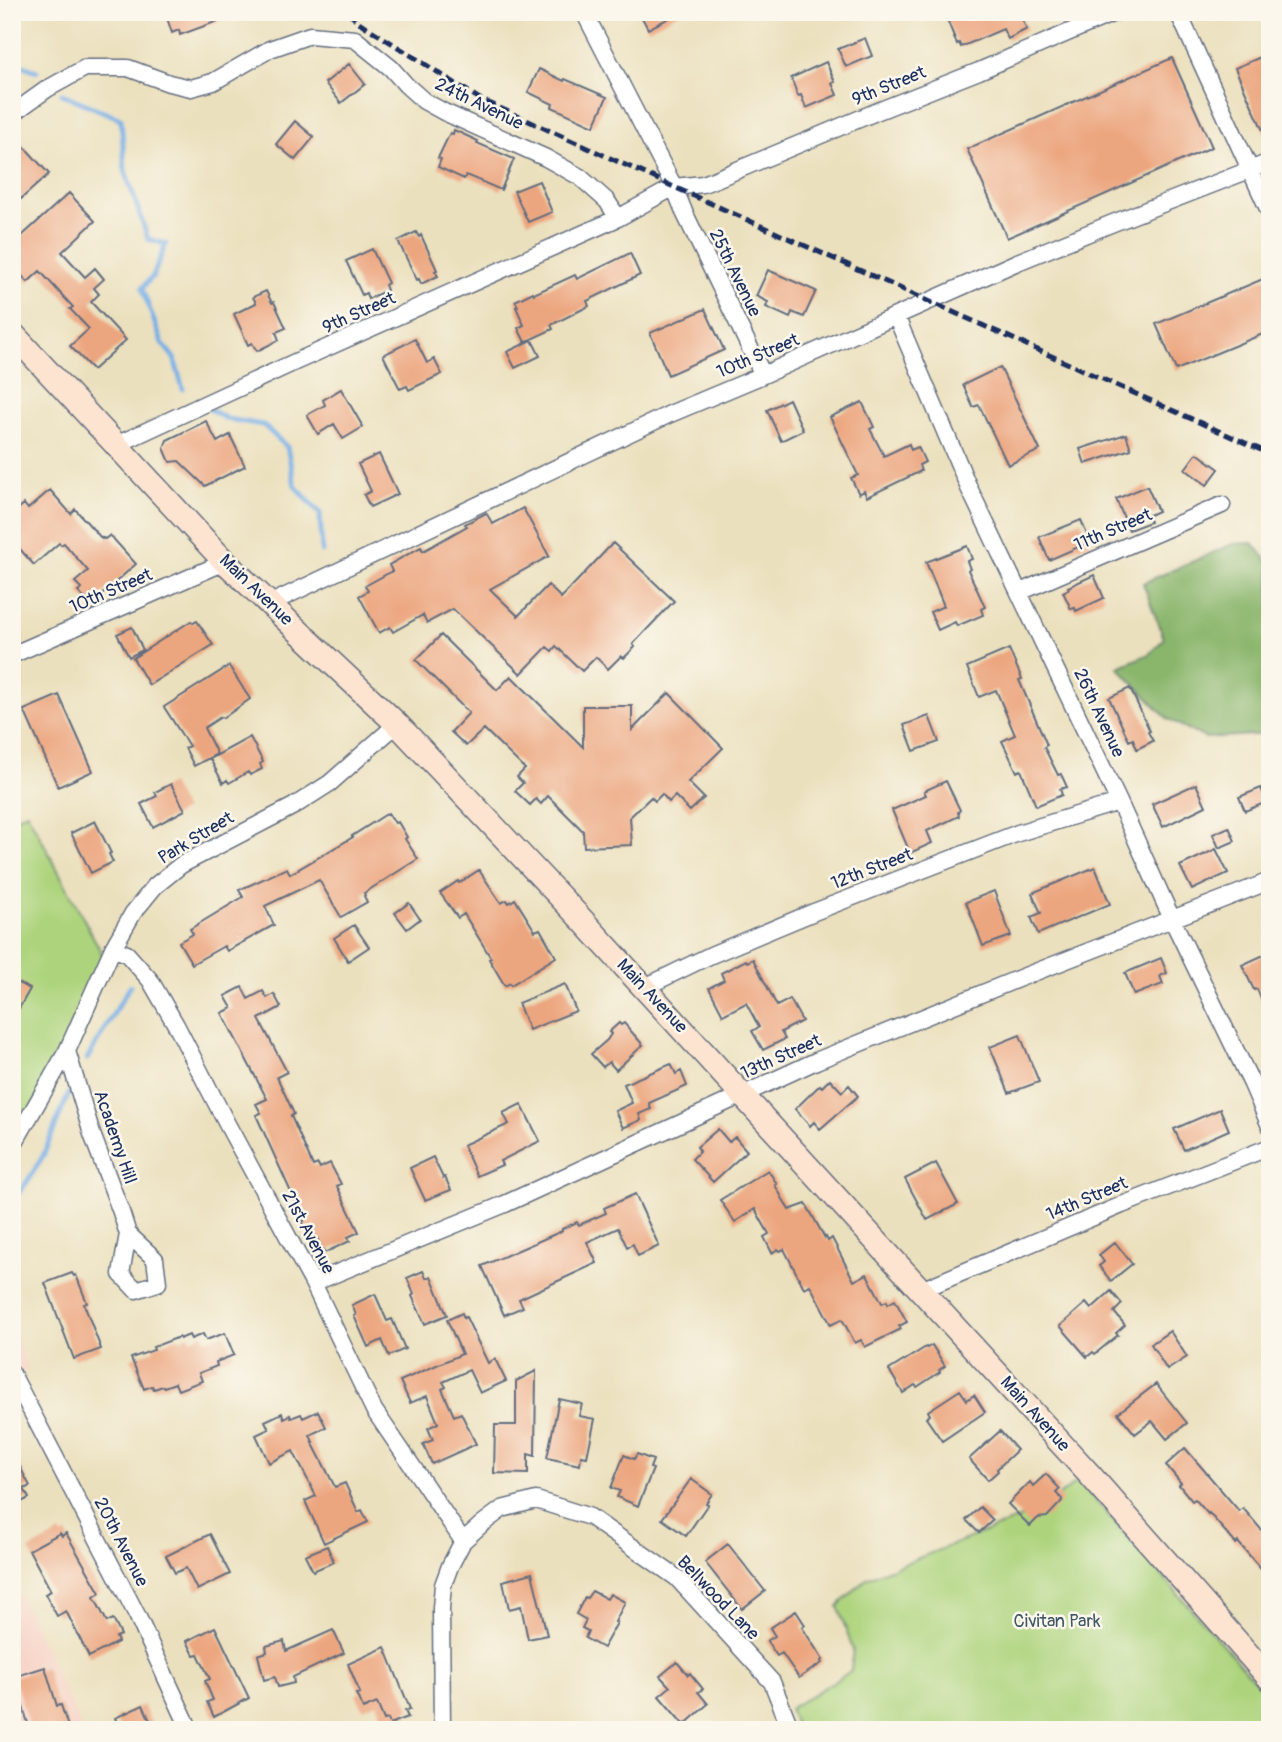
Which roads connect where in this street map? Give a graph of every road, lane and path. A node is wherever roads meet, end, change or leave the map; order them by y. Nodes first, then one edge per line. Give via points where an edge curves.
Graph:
1 (584, 12) edge
2 (1116, 12) edge
3 (1178, 12) edge
4 (12, 114) edge
5 (1270, 162) edge
6 (1250, 170) junction
7 (674, 187) junction
8 (1270, 213) edge
9 (618, 218) junction
10 (896, 316) junction
11 (12, 333) edge
12 (763, 375) junction
13 (116, 445) junction
14 (1222, 505) dead end
15 (225, 562) junction
16 (1020, 592) junction
17 (269, 604) junction
18 (12, 655) edge
19 (397, 724) junction
20 (1119, 802) junction
21 (1270, 881) edge
22 (1171, 919) junction
23 (113, 948) junction
24 (643, 988) junction
25 (67, 1051) junction
26 (742, 1096) junction
27 (1270, 1126) edge
28 (12, 1147) edge
29 (1270, 1147) edge
30 (128, 1234) dead end
31 (313, 1283) junction
32 (921, 1290) junction
33 (12, 1374) edge
34 (463, 1541) junction
35 (1270, 1679) edge
36 (190, 1730) edge
37 (442, 1730) edge
38 (791, 1730) edge

1 - 7 street, 25th Avenue
2 - 7 street, 9th Street via 716,179
3 - 6 street
4 - 9 street, 24th Avenue via 85,68 128,68 191,88 310,35 355,39 424,101 580,177
5 - 6 street, 10th Street
6 - 8 street
6 - 10 street, 10th Street via 1015,263
7 - 9 street
7 - 12 street, 25th Avenue
9 - 13 street, 9th Street
10 - 12 street, 10th Street
10 - 16 street, 26th Avenue via 969,488
11 - 13 main road, Main Avenue
12 - 17 street, 10th Street via 617,438
13 - 15 main road, Main Avenue
14 - 16 street, 11th Street
15 - 17 main road, Main Avenue
15 - 18 street, 10th Street
16 - 20 street, 26th Avenue
17 - 19 main road, Main Avenue
19 - 23 street, Park Street via 330,783 172,872 133,913
19 - 24 main road, Main Avenue
20 - 22 street, 26th Avenue
20 - 24 street, 12th Street via 1018,833 814,912
21 - 22 street, 13th Street
22 - 26 street, 13th Street via 816,1061
22 - 27 street, 26th Avenue
23 - 25 street, Park Street
23 - 31 street, 21st Avenue via 127,954 150,980
24 - 26 main road, Main Avenue
25 - 28 street, Park Street
25 - 30 street, Academy Hill
26 - 31 street, 13th Street
26 - 32 main road, Main Avenue
29 - 32 street, 14th Street
31 - 34 street, 21st Avenue via 374,1409
32 - 35 main road, Main Avenue
33 - 36 street, 20th Avenue
34 - 37 street, Bellwood Lane via 443,1586
34 - 38 street, Bellwood Lane via 502,1509 536,1500 590,1517 677,1578 772,1682

